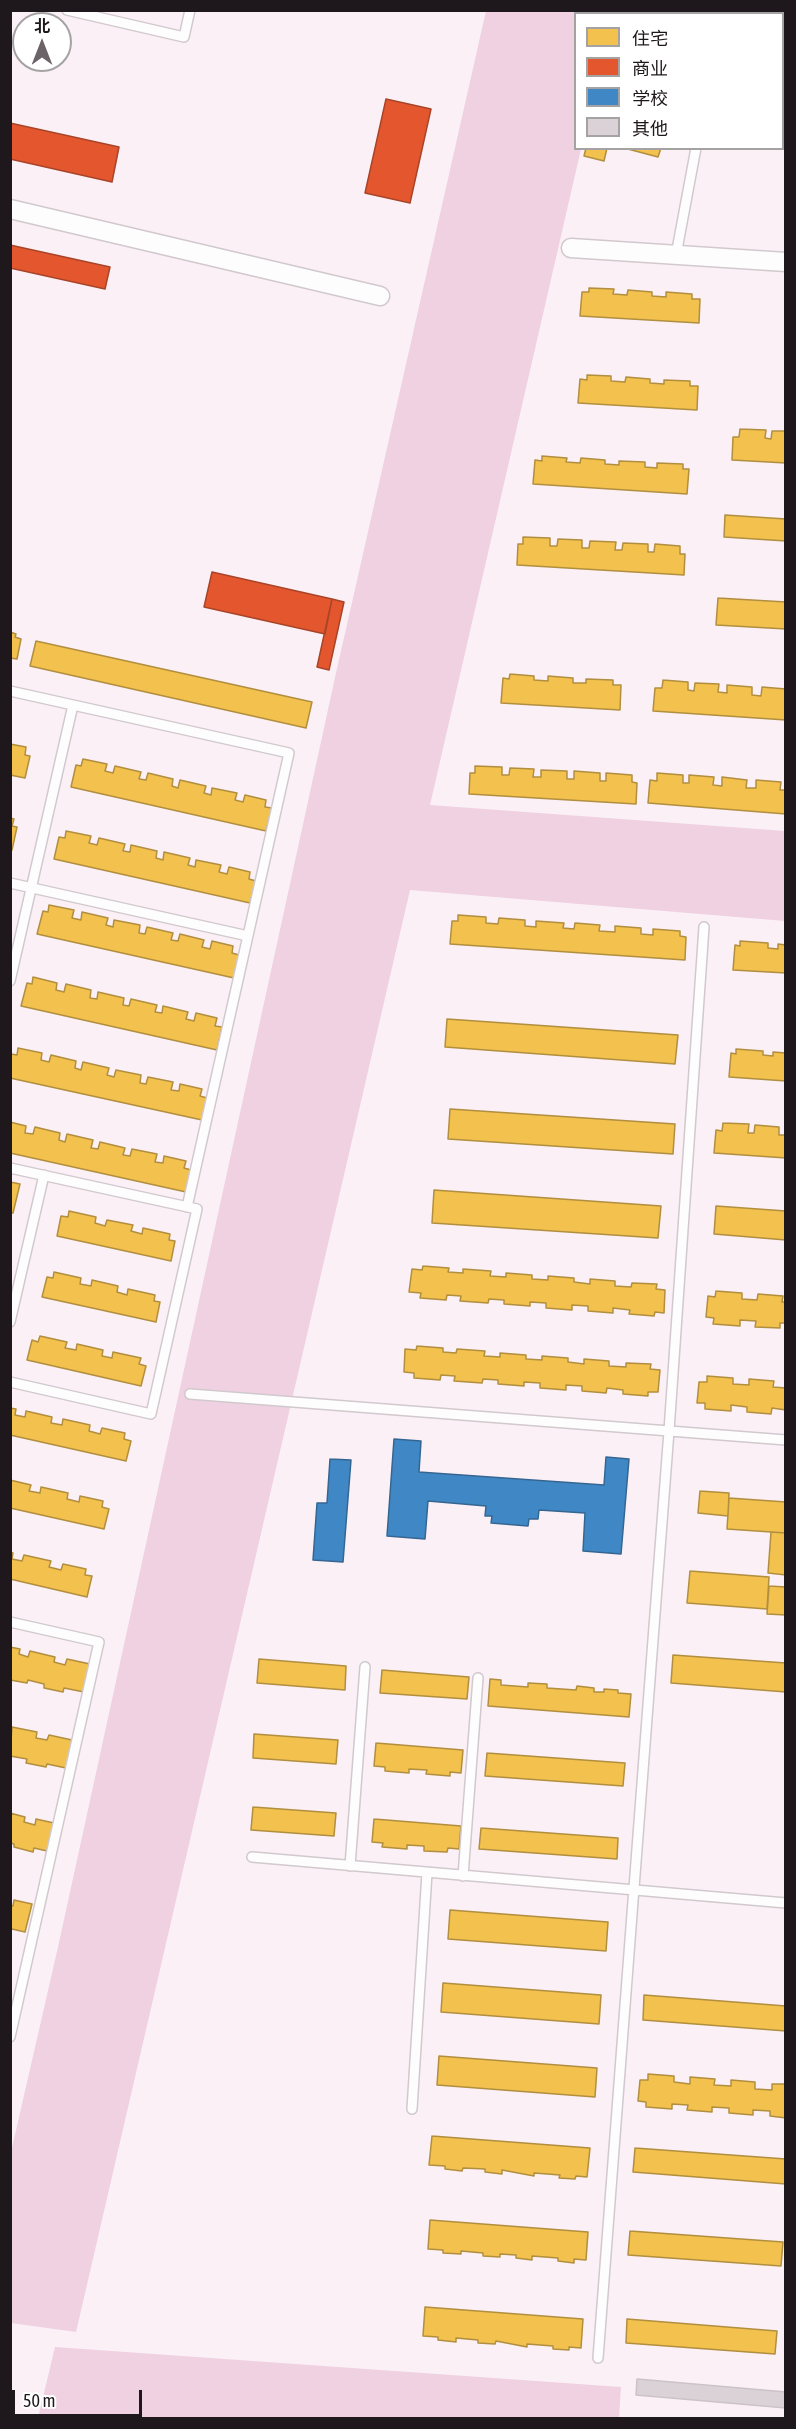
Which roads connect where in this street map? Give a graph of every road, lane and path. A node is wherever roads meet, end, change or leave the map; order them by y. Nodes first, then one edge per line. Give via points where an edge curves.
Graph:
1 (67, 10) edge
2 (190, 10) edge
3 (696, 150) edge
4 (10, 209) edge
5 (571, 248) dead end
6 (676, 255) junction
7 (786, 262) edge
8 (380, 296) dead end
9 (10, 691) edge
10 (73, 705) junction
11 (10, 883) edge
12 (32, 888) junction
13 (704, 927) dead end
14 (248, 936) junction
15 (10, 981) edge
16 (10, 1168) edge
17 (44, 1175) junction
18 (187, 1207) junction
19 (10, 1322) edge
20 (10, 1382) edge
21 (190, 1394) dead end
22 (669, 1431) junction
23 (786, 1440) edge
24 (10, 1622) edge
25 (365, 1667) dead end
26 (478, 1678) dead end
27 (252, 1857) dead end
28 (350, 1866) junction
29 (427, 1872) junction
30 (464, 1876) junction
31 (633, 1890) junction
32 (786, 1903) edge
33 (10, 2037) edge
34 (412, 2109) dead end
35 (598, 2358) dead end

1 - 2 lane via 184,37
3 - 6 lane
4 - 8 street
5 - 6 street
6 - 7 street
9 - 10 lane
10 - 12 lane
10 - 14 lane via 289,753
11 - 12 lane
12 - 14 lane
12 - 15 lane
13 - 22 lane
14 - 18 lane
16 - 17 lane
17 - 18 lane
17 - 19 lane
18 - 20 lane via 197,1209 151,1414
21 - 22 lane
22 - 23 lane
22 - 31 lane
24 - 33 lane via 99,1642
25 - 28 lane
26 - 30 lane
27 - 28 lane
28 - 29 lane
29 - 30 lane
29 - 34 lane
30 - 31 lane
31 - 32 lane
31 - 35 lane

